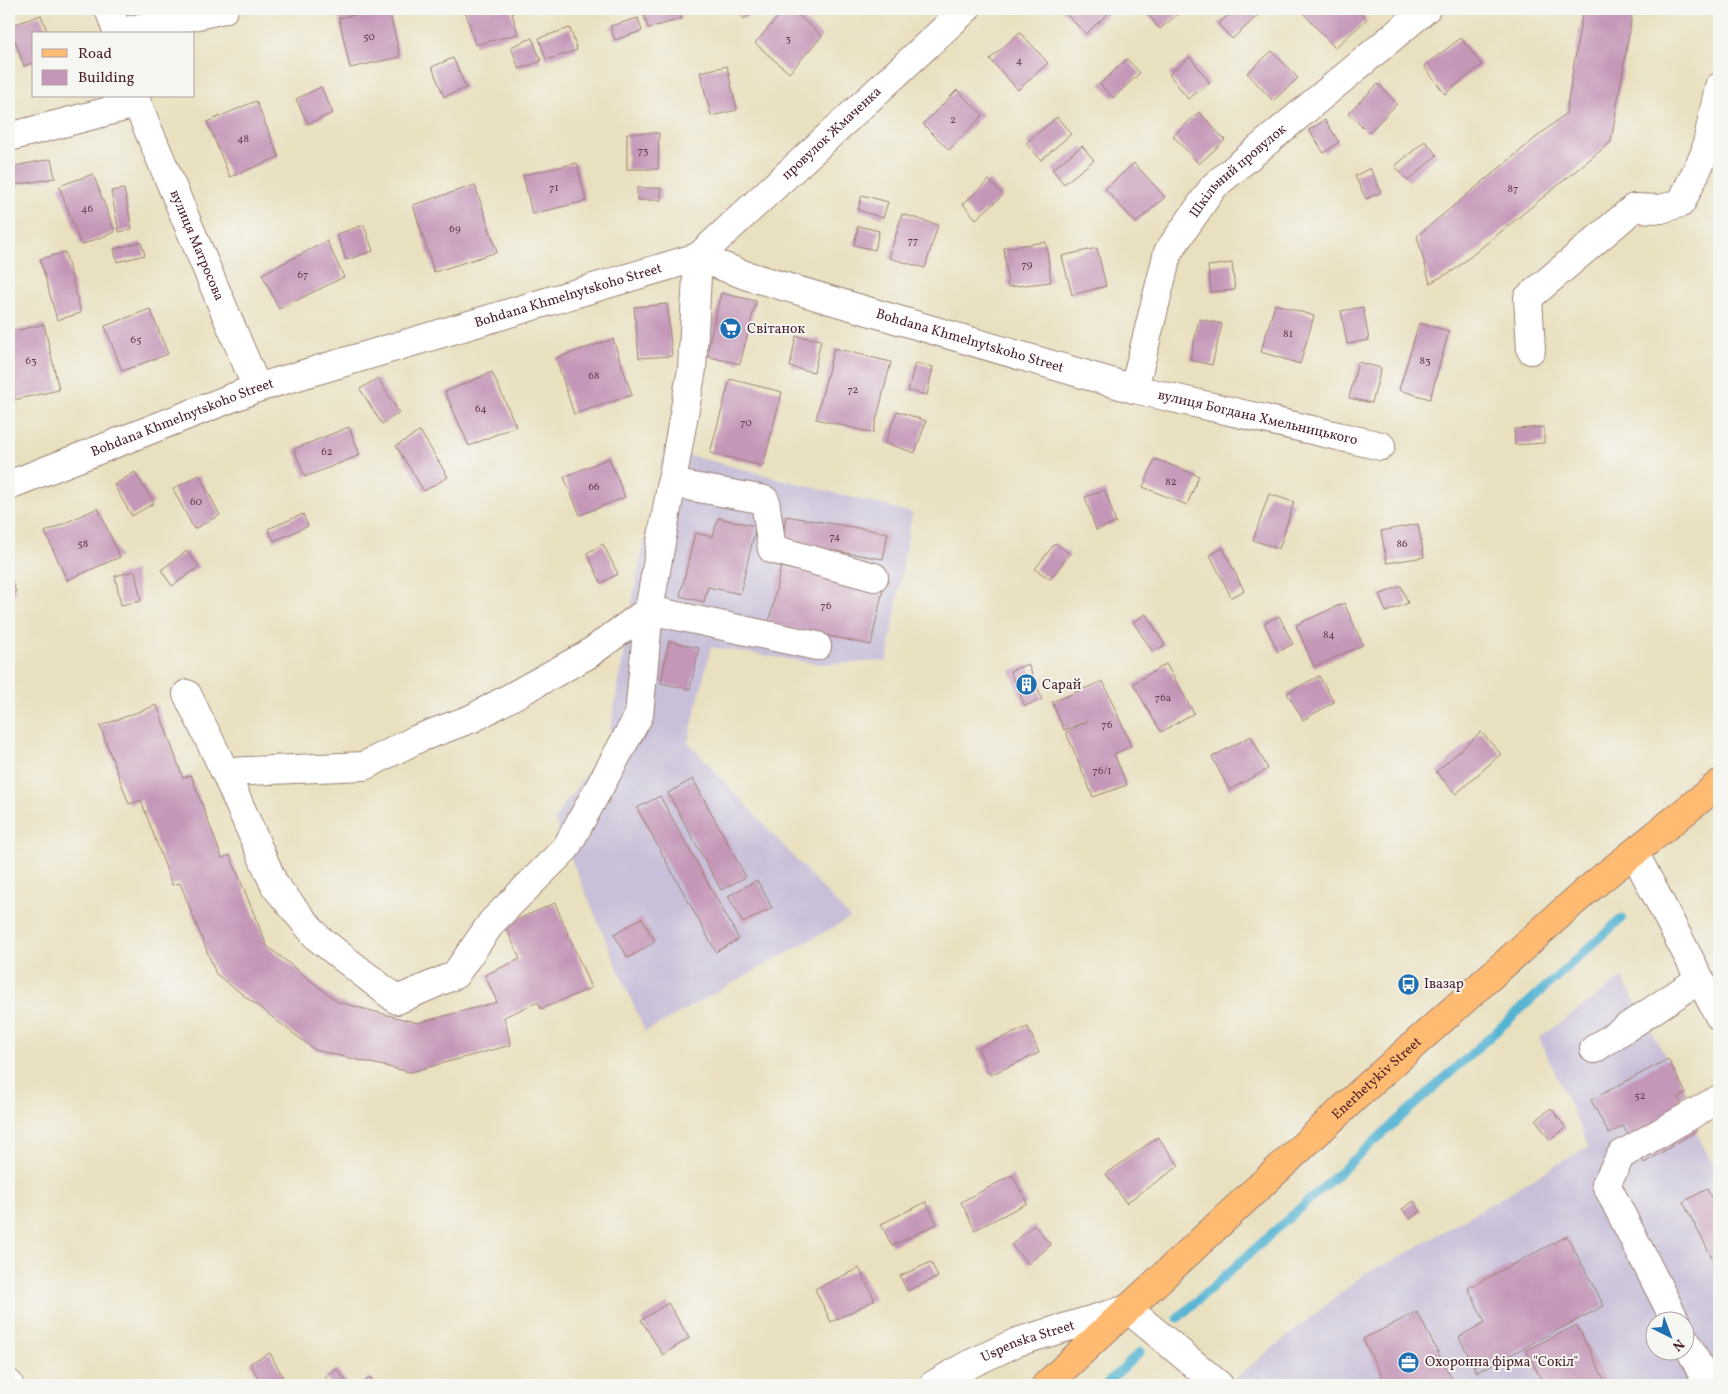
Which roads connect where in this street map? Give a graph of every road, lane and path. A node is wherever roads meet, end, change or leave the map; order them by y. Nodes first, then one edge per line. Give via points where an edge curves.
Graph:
1 (109, 9) edge
2 (224, 9) edge
3 (966, 9) edge
4 (1426, 9) edge
5 (118, 32) edge
6 (122, 32) edge
7 (1719, 87) edge
8 (135, 100) edge
9 (9, 137) edge
10 (698, 257) junction
11 (1531, 350) dead end
12 (257, 388) junction
13 (1134, 388) junction
14 (1381, 446) dead end
15 (671, 483) junction
16 (9, 485) edge
17 (874, 577) dead end
18 (649, 610) junction
19 (817, 646) dead end
20 (187, 694) dead end
21 (225, 772) junction
22 (1719, 784) edge
23 (1636, 854) junction
24 (1700, 979) junction
25 (1719, 1016) edge
26 (1594, 1049) dead end
27 (1719, 1099) edge
28 (1128, 1309) junction
29 (1671, 1312) edge
30 (1696, 1361) edge
31 (933, 1385) edge
32 (1046, 1385) edge
33 (1219, 1385) edge
34 (1708, 1385) edge

1 - 5 street
2 - 6 street
3 - 10 street, провулок Жмаченка
4 - 13 street, Шкільний провулок via 1214,186 1168,252
7 - 11 street via 1705,153 1681,202 1661,209 1634,208 1528,298
8 - 9 street
8 - 12 street, вулиця Матросова
10 - 12 street, Bohdana Khmelnytskoho Street
10 - 13 street, Bohdana Khmelnytskoho Street via 745,275
10 - 15 street via 692,369
12 - 16 street, Bohdana Khmelnytskoho Street
13 - 14 street, вулиця Богдана Хмельницького
15 - 17 street via 765,500 772,549
15 - 18 street
18 - 19 street
18 - 21 street via 588,655 473,718 417,739 364,766
18 - 21 street via 639,715 566,848 492,922 455,976 397,1000 318,938 275,886
20 - 21 street
22 - 23 main road, Enerhetykiv Street
23 - 24 street
23 - 28 main road, Enerhetykiv Street via 1585,892 1361,1092
24 - 25 street
24 - 26 street
27 - 29 street via 1621,1155 1606,1184
28 - 31 street, Uspenska Street via 1017,1342 968,1364
28 - 32 main road, Enerhetykiv Street
28 - 33 street
30 - 34 street

